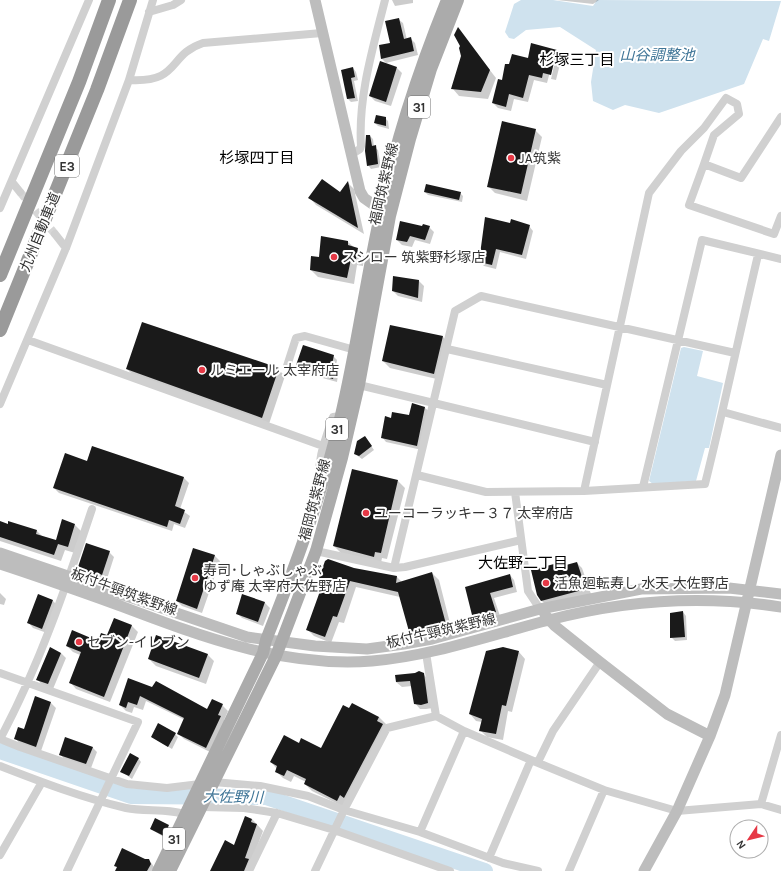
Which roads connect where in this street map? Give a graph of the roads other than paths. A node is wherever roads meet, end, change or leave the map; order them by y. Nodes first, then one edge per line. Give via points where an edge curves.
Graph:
1 (89, 0) edge
2 (109, 0) edge
3 (130, 0) edge
4 (153, 0) edge
5 (181, 0) edge
6 (315, 0) edge
7 (385, 0) edge
8 (447, 0) edge
9 (458, 0) edge
10 (149, 12) junction
11 (322, 33) junction
12 (129, 80) junction
13 (781, 117) edge
14 (352, 154) junction
15 (704, 164) junction
16 (12, 182) junction
17 (20, 192) tunnel mouth
18 (0, 208) edge
19 (386, 213) junction
20 (781, 216) edge
21 (55, 234) tunnel mouth
22 (66, 248) junction
23 (758, 255) junction
24 (781, 259) edge
25 (0, 275) edge
26 (620, 326) junction
27 (0, 330) edge
28 (28, 340) junction
29 (678, 340) junction
30 (446, 349) junction
31 (354, 350) junction
32 (735, 353) junction
33 (287, 366) dead end
34 (359, 385) junction
35 (607, 385) junction
36 (434, 402) junction
37 (0, 404) edge
38 (723, 412) junction
39 (341, 416) junction
40 (781, 428) edge
41 (595, 442) junction
42 (323, 446) junction
43 (781, 455) edge
44 (416, 475) junction
45 (320, 487) junction
46 (643, 487) junction
47 (584, 491) junction
48 (515, 492) junction
49 (92, 509) dead end
50 (521, 540) junction
51 (316, 551) junction
52 (0, 553) edge
53 (0, 564) edge
54 (394, 568) junction
55 (69, 582) junction
56 (749, 589) junction
57 (781, 594) edge
58 (746, 602) junction
59 (781, 607) edge
60 (540, 610) junction
61 (549, 620) junction
62 (266, 640) junction
63 (281, 643) junction
64 (264, 653) junction
65 (426, 653) junction
66 (276, 656) junction
67 (600, 662) junction
68 (0, 672) edge
69 (27, 682) junction
70 (436, 716) junction
71 (464, 731) junction
72 (710, 736) junction
73 (781, 736) edge
74 (0, 739) edge
75 (534, 761) junction
76 (0, 766) edge
77 (110, 781) junction
78 (42, 782) junction
79 (214, 782) junction
80 (200, 784) junction
81 (604, 790) junction
82 (102, 798) junction
83 (761, 804) junction
84 (193, 810) junction
85 (344, 810) junction
86 (781, 810) edge
87 (677, 811) junction
88 (277, 813) junction
89 (334, 830) junction
90 (420, 832) junction
91 (0, 855) edge
92 (489, 858) junction
93 (66, 871) edge
94 (158, 871) edge
95 (170, 871) edge
96 (249, 871) edge
97 (315, 871) edge
98 (450, 871) edge
99 (538, 871) edge
100 (569, 871) edge
101 (644, 871) edge

1 - 16 street
2 - 25 highway, 九州自動車道 / E3 via 79,82
3 - 27 highway, 九州自動車道 / E3 via 97,90
4 - 10 street
5 - 10 street
6 - 11 main road
7 - 14 street via 363,92 360,117 361,146
8 - 19 main road, 福岡筑紫野線 / 31 via 420,65 400,135
9 - 19 main road, 福岡筑紫野線 / 31 via 431,69
10 - 12 street
11 - 12 street via 203,43 184,52 168,73 158,78 144,81
11 - 14 main road
12 - 22 street
13 - 15 street via 741,178
14 - 19 main road via 362,195
15 - 20 street via 688,205 774,234
15 - 26 street via 714,135 739,114 736,104 726,98 649,193
16 - 17 street
16 - 18 street
19 - 31 main road, 福岡筑紫野線 / 31
19 - 34 main road, 福岡筑紫野線 / 31
21 - 22 street
22 - 28 street
23 - 24 street
23 - 29 street via 702,240
23 - 32 street
26 - 29 street
26 - 30 street via 481,296 455,311
26 - 35 street
28 - 37 street
28 - 42 street
29 - 32 street
29 - 46 street
30 - 35 street
30 - 36 street
31 - 33 street via 305,336 296,338
31 - 39 main road, 福岡筑紫野線 / 31
32 - 38 street
34 - 36 street
34 - 51 main road, 福岡筑紫野線 / 31
35 - 41 street
36 - 41 street
36 - 44 street
38 - 40 street
38 - 46 street via 704,484
39 - 42 street via 333,417
39 - 45 main road, 福岡筑紫野線 / 31
41 - 47 street
42 - 45 street via 318,474
43 - 56 main road
44 - 48 street via 486,492
44 - 54 street
45 - 62 main road, 福岡筑紫野線 / 31 via 303,546
46 - 47 street
47 - 48 street
48 - 50 street
49 - 55 street
50 - 54 street
50 - 60 street via 528,591
51 - 54 street
51 - 63 main road, 福岡筑紫野線 / 31
52 - 55 main road, 板付牛頸筑紫野線
53 - 55 main road, 板付牛頸筑紫野線
55 - 62 main road, 板付牛頸筑紫野線 via 247,637
55 - 64 main road, 板付牛頸筑紫野線 via 192,632
55 - 69 street
56 - 57 main road, 板付牛頸筑紫野線
56 - 58 main road
56 - 60 main road, 板付牛頸筑紫野線 via 641,589
58 - 59 main road, 板付牛頸筑紫野線
58 - 61 main road, 板付牛頸筑紫野線 via 669,601 601,608
58 - 72 main road via 725,695
60 - 61 main road
60 - 63 main road, 板付牛頸筑紫野線 via 404,644 367,648
61 - 65 main road, 板付牛頸筑紫野線
61 - 67 main road
62 - 63 main road, 板付牛頸筑紫野線
62 - 64 main road, 福岡筑紫野線 / 31
63 - 66 main road, 福岡筑紫野線 / 31
64 - 66 main road, 板付牛頸筑紫野線
64 - 80 main road, 福岡筑紫野線 / 31
65 - 66 main road, 板付牛頸筑紫野線 via 372,661 326,662
65 - 70 street
66 - 79 main road, 福岡筑紫野線 / 31
67 - 72 main road via 667,714
67 - 75 street
68 - 69 street
69 - 74 street
69 - 77 street via 138,722
70 - 71 street
70 - 85 street via 387,728
71 - 75 street
71 - 90 street
72 - 87 main road
73 - 83 street
74 - 77 street
75 - 81 street
75 - 92 street
76 - 78 street
77 - 80 street via 167,788
77 - 82 street
78 - 82 street
78 - 91 street
79 - 84 main road, 福岡筑紫野線 / 31
79 - 85 street via 282,790 308,796
80 - 84 main road, 福岡筑紫野線 / 31
81 - 87 street
81 - 100 street
82 - 84 street via 148,811
82 - 93 street
83 - 86 street
83 - 87 street
84 - 88 street via 244,808
84 - 94 main road, 福岡筑紫野線 / 31
84 - 95 main road, 福岡筑紫野線 / 31
85 - 89 street
85 - 90 street
87 - 101 main road
88 - 89 street
88 - 96 street
89 - 97 street
89 - 98 street
90 - 92 street
92 - 99 street

